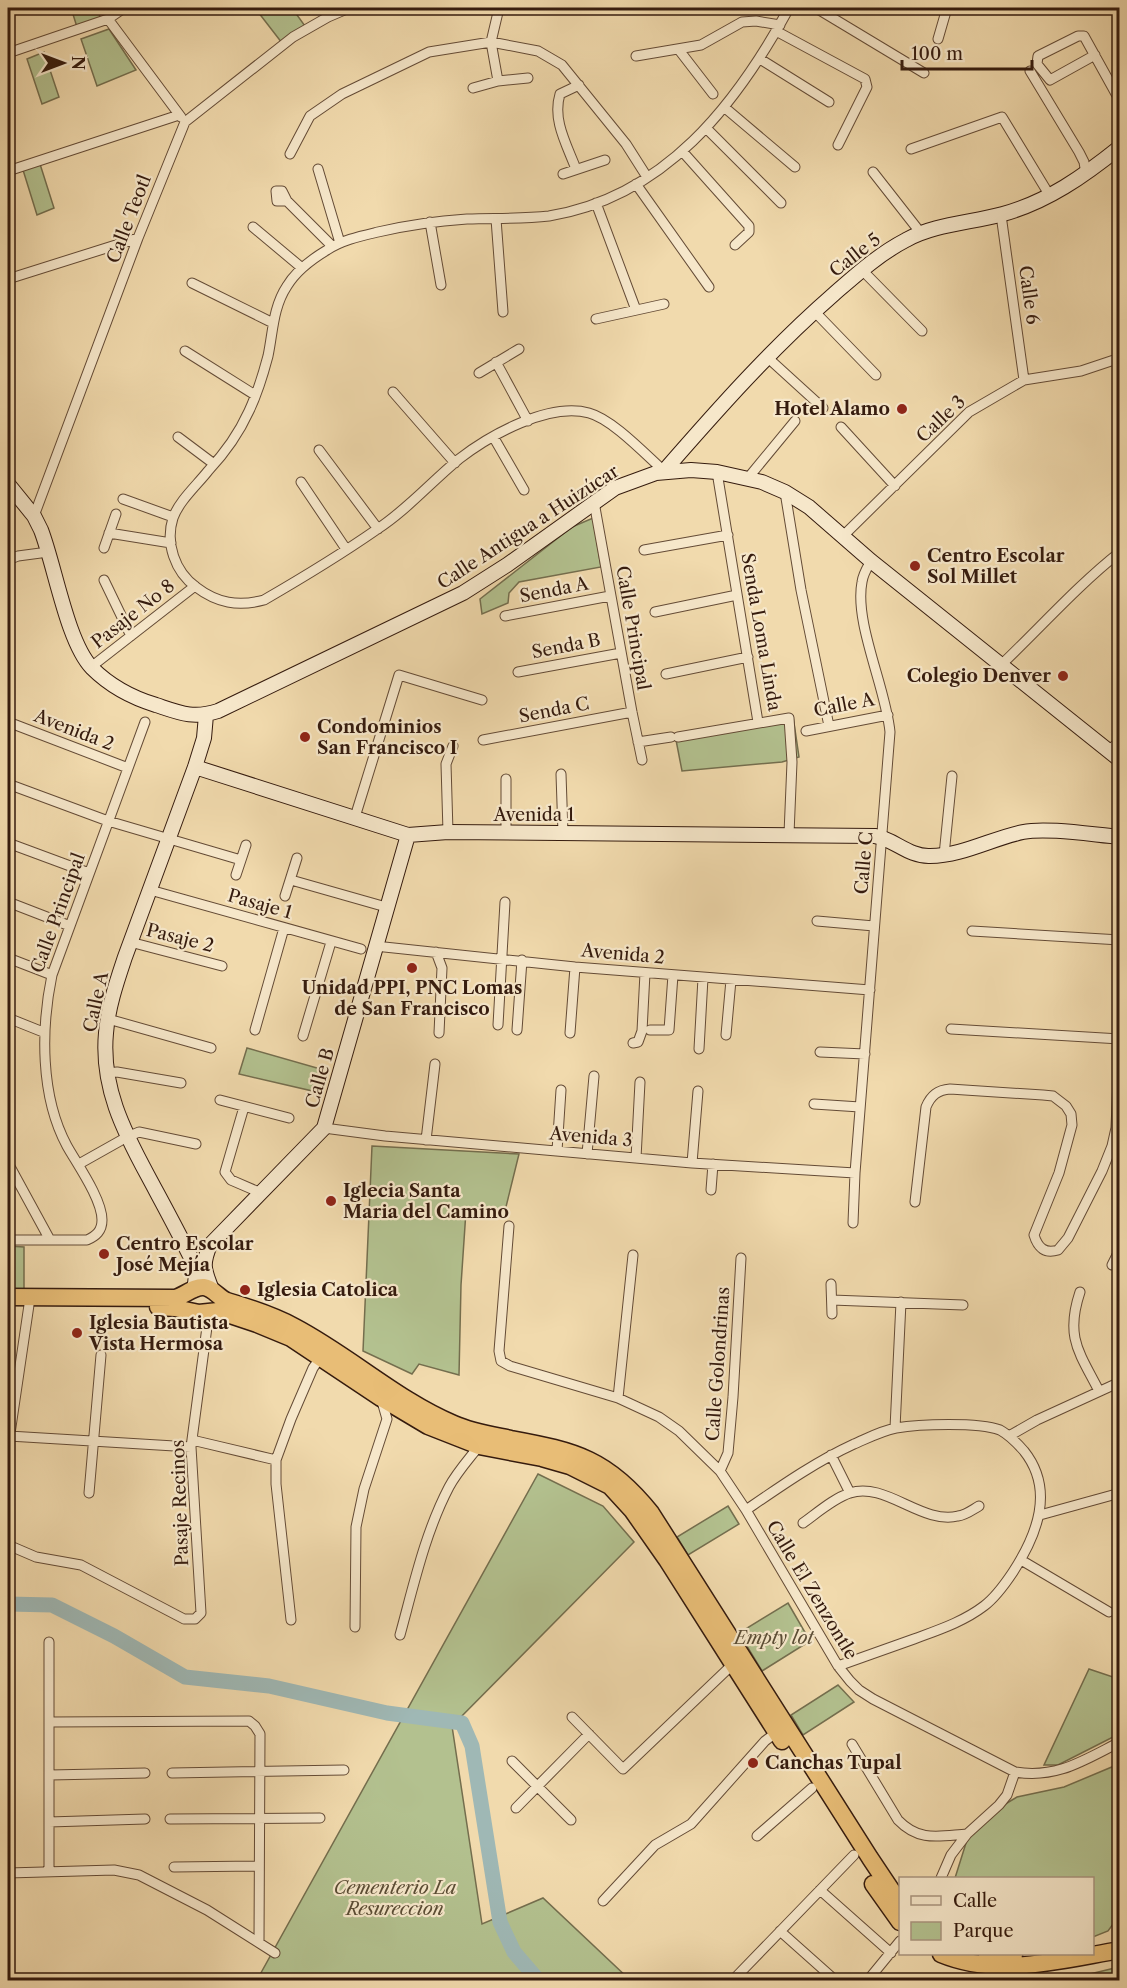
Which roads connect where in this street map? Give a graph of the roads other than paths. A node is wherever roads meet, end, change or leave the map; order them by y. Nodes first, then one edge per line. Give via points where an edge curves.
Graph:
1 (124, 8) edge
2 (349, 8) edge
3 (499, 8) edge
4 (789, 8) edge
5 (816, 8) edge
6 (947, 8) edge
7 (108, 19) junction
8 (778, 28) junction
9 (938, 39) dead end
10 (491, 42) junction
11 (679, 50) junction
12 (8, 53) edge
13 (1095, 55) junction
14 (636, 56) dead end
15 (760, 59) junction
16 (1030, 71) dead end
17 (924, 73) dead end
18 (528, 78) dead end
19 (498, 81) junction
20 (579, 85) junction
21 (474, 88) dead end
22 (713, 94) dead end
23 (829, 102) dead end
24 (1119, 102) edge
25 (724, 107) junction
26 (182, 118) junction
27 (706, 128) junction
28 (838, 145) dead end
29 (1119, 147) edge
30 (911, 149) dead end
31 (682, 151) junction
32 (290, 154) dead end
33 (605, 160) dead end
34 (795, 168) dead end
35 (318, 169) dead end
36 (576, 169) junction
37 (8, 171) edge
38 (873, 172) dead end
39 (563, 174) dead end
40 (1086, 174) junction
41 (647, 177) junction
42 (636, 184) junction
43 (1050, 196) junction
44 (287, 201) dead end
45 (596, 203) junction
46 (781, 203) dead end
47 (1001, 215) junction
48 (496, 219) junction
49 (430, 222) junction
50 (254, 227) dead end
51 (920, 232) junction
52 (138, 238) junction
53 (336, 245) junction
54 (735, 245) dead end
55 (302, 268) junction
56 (862, 270) junction
57 (8, 279) edge
58 (192, 283) dead end
59 (441, 285) dead end
60 (709, 287) dead end
61 (664, 304) dead end
62 (636, 310) junction
63 (814, 311) junction
64 (503, 312) dead end
65 (596, 319) dead end
66 (273, 323) junction
67 (922, 330) dead end
68 (519, 349) dead end
69 (185, 351) dead end
70 (768, 357) junction
71 (1119, 358) edge
72 (496, 362) junction
73 (479, 373) dead end
74 (876, 375) dead end
75 (1024, 380) junction
76 (393, 392) dead end
77 (255, 395) junction
78 (824, 408) dead end
79 (528, 420) junction
80 (795, 421) dead end
81 (841, 427) dead end
82 (178, 437) dead end
83 (494, 438) junction
84 (318, 450) dead end
85 (214, 464) junction
86 (455, 464) junction
87 (664, 471) junction
88 (717, 472) junction
89 (748, 478) junction
90 (301, 482) dead end
91 (8, 484) edge
92 (895, 486) junction
93 (524, 490) dead end
94 (785, 492) junction
95 (123, 499) dead end
96 (594, 502) junction
97 (116, 513) dead end
98 (34, 516) junction
99 (173, 517) junction
100 (378, 529) junction
101 (109, 533) junction
102 (728, 535) junction
103 (843, 536) junction
104 (171, 543) junction
105 (104, 548) dead end
106 (346, 549) junction
107 (644, 550) dead end
108 (48, 552) junction
109 (1119, 552) edge
110 (8, 553) edge
111 (18, 556) junction
112 (8, 560) edge
113 (871, 561) junction
114 (104, 580) dead end
115 (195, 586) junction
116 (738, 595) junction
117 (610, 596) junction
118 (655, 612) dead end
119 (504, 616) dead end
120 (131, 636) junction
121 (621, 653) junction
122 (748, 657) junction
123 (1001, 665) junction
124 (91, 667) junction
125 (518, 672) dead end
126 (666, 674) dead end
127 (482, 700) dead end
128 (632, 712) junction
129 (206, 715) junction
130 (888, 715) junction
131 (8, 722) edge
132 (145, 722) dead end
133 (758, 722) junction
134 (829, 726) junction
135 (806, 731) dead end
136 (483, 740) dead end
137 (1119, 741) edge
138 (638, 742) junction
139 (453, 746) dead end
140 (1108, 751) junction
141 (642, 760) dead end
142 (1119, 760) edge
143 (195, 767) junction
144 (128, 768) junction
145 (561, 774) dead end
146 (952, 776) dead end
147 (506, 779) dead end
148 (8, 784) edge
149 (355, 817) junction
150 (108, 821) junction
151 (448, 832) junction
152 (506, 832) junction
153 (562, 833) junction
154 (789, 834) junction
155 (408, 835) junction
156 (883, 837) junction
157 (1119, 837) edge
158 (167, 839) junction
159 (8, 843) edge
160 (246, 845) dead end
161 (944, 855) junction
162 (297, 858) dead end
163 (241, 860) junction
164 (89, 873) junction
165 (236, 875) dead end
166 (291, 880) junction
167 (150, 890) junction
168 (285, 896) dead end
169 (8, 902) edge
170 (505, 902) dead end
171 (386, 907) junction
172 (817, 921) dead end
173 (70, 926) junction
174 (874, 926) junction
175 (284, 928) junction
176 (972, 931) dead end
177 (1119, 940) edge
178 (130, 942) junction
179 (331, 942) junction
180 (368, 948) junction
181 (436, 952) junction
182 (8, 958) edge
183 (502, 958) junction
184 (522, 960) junction
185 (222, 966) dead end
186 (575, 967) junction
187 (645, 973) junction
188 (52, 975) junction
189 (673, 975) junction
190 (703, 978) junction
191 (731, 980) junction
192 (870, 990) junction
193 (8, 1018) edge
194 (108, 1019) junction
195 (498, 1025) dead end
196 (517, 1029) dead end
197 (650, 1029) dead end
198 (951, 1029) dead end
199 (255, 1030) dead end
200 (43, 1032) junction
201 (1119, 1032) edge
202 (439, 1033) dead end
203 (570, 1033) dead end
204 (726, 1035) dead end
205 (303, 1036) dead end
206 (1119, 1039) edge
207 (633, 1043) dead end
208 (210, 1048) dead end
209 (699, 1048) dead end
210 (820, 1052) dead end
211 (865, 1054) junction
212 (435, 1064) dead end
213 (106, 1073) junction
214 (594, 1076) dead end
215 (640, 1082) dead end
216 (181, 1083) dead end
217 (561, 1090) dead end
218 (698, 1091) dead end
219 (220, 1100) dead end
220 (814, 1104) dead end
221 (244, 1107) junction
222 (860, 1107) junction
223 (289, 1118) dead end
224 (324, 1128) junction
225 (127, 1137) junction
226 (426, 1140) junction
227 (196, 1144) dead end
228 (557, 1151) junction
229 (587, 1154) junction
230 (636, 1158) junction
231 (8, 1163) edge
232 (692, 1163) junction
233 (79, 1164) junction
234 (712, 1164) junction
235 (855, 1173) junction
236 (711, 1190) dead end
237 (261, 1193) junction
238 (915, 1202) dead end
239 (853, 1223) dead end
240 (509, 1226) dead end
241 (8, 1240) edge
242 (50, 1240) junction
243 (210, 1245) junction
244 (186, 1248) junction
245 (1119, 1250) edge
246 (633, 1255) dead end
247 (741, 1258) dead end
248 (1112, 1265) dead end
249 (831, 1284) dead end
250 (212, 1290) junction
251 (191, 1291) junction
252 (1080, 1292) dead end
253 (8, 1296) edge
254 (832, 1300) junction
255 (901, 1302) junction
256 (8, 1305) edge
257 (29, 1305) junction
258 (963, 1305) dead end
259 (192, 1311) junction
260 (209, 1312) junction
261 (832, 1314) dead end
262 (101, 1355) dead end
263 (320, 1358) junction
264 (1119, 1382) edge
265 (1099, 1391) junction
266 (381, 1398) junction
267 (618, 1398) junction
268 (387, 1419) junction
269 (415, 1419) junction
270 (895, 1428) junction
271 (9, 1436) edge
272 (1009, 1436) junction
273 (93, 1440) junction
274 (192, 1444) junction
275 (479, 1446) junction
276 (8, 1447) edge
277 (831, 1455) junction
278 (276, 1460) junction
279 (720, 1471) junction
280 (89, 1493) dead end
281 (850, 1493) junction
282 (1119, 1493) edge
283 (979, 1506) dead end
284 (746, 1510) junction
285 (1040, 1515) junction
286 (803, 1523) dead end
287 (8, 1545) edge
288 (1021, 1560) junction
289 (1110, 1612) dead end
290 (291, 1620) dead end
291 (355, 1627) dead end
292 (400, 1635) dead end
293 (49, 1642) dead end
294 (732, 1665) junction
295 (837, 1666) junction
296 (572, 1717) dead end
297 (50, 1722) junction
298 (777, 1732) junction
299 (589, 1734) junction
300 (1119, 1742) edge
301 (852, 1744) dead end
302 (512, 1761) dead end
303 (344, 1770) dead end
304 (260, 1771) junction
305 (1015, 1772) junction
306 (145, 1773) dead end
307 (172, 1773) dead end
308 (50, 1775) junction
309 (537, 1786) junction
310 (812, 1788) junction
311 (516, 1808) dead end
312 (260, 1818) junction
313 (320, 1818) dead end
314 (145, 1819) dead end
315 (170, 1819) dead end
316 (571, 1820) dead end
317 (49, 1822) junction
318 (967, 1834) junction
319 (757, 1836) dead end
320 (854, 1855) junction
321 (259, 1866) junction
322 (174, 1867) dead end
323 (49, 1871) junction
324 (8, 1873) edge
325 (941, 1877) edge
326 (820, 1890) junction
327 (603, 1901) dead end
328 (899, 1902) edge
329 (899, 1921) edge
330 (780, 1931) junction
331 (1119, 1939) edge
332 (259, 1942) junction
333 (899, 1942) edge
334 (1094, 1943) edge
335 (1119, 1950) edge
336 (275, 1953) dead end
337 (891, 1953) junction
338 (1094, 1954) edge
339 (947, 1955) edge
340 (998, 1955) edge
341 (1014, 1955) edge
342 (1089, 1955) edge
343 (737, 1979) edge
344 (835, 1980) edge
345 (868, 1980) edge

1 - 7 street
2 - 26 street via 293,38
3 - 10 street
4 - 8 street
5 - 17 street
6 - 9 street
7 - 12 street
7 - 26 street
8 - 11 street via 756,21 742,22 701,45
8 - 15 street
8 - 28 street via 866,79 867,87
10 - 19 street
10 - 20 street via 548,55 562,64
10 - 32 street via 429,52 342,94 310,116
11 - 14 street
11 - 22 street
13 - 13 street via 1084,36 1078,36 1038,56 1037,64 1050,80
13 - 24 street
15 - 23 street
15 - 25 street
16 - 40 street via 1079,152
18 - 19 street
19 - 21 street
20 - 36 street via 560,94 556,107
20 - 41 street
25 - 27 street
25 - 34 street
26 - 37 street
26 - 52 street, Calle Teotl
27 - 31 street
27 - 46 street
29 - 40 street, Calle 5
30 - 43 street via 1002,117
31 - 41 street
31 - 54 street via 748,226 748,232
33 - 36 street
35 - 53 street
36 - 39 street
38 - 51 street
40 - 43 street, Calle 5
41 - 42 street
42 - 45 street
42 - 60 street
43 - 47 street, Calle 5
44 - 53 street
45 - 48 street via 549,216
45 - 62 street
47 - 51 street, Calle 5
47 - 75 street, Calle 6
48 - 49 street
48 - 64 street
49 - 53 street
49 - 59 street
50 - 55 street
51 - 56 street, Calle 5 via 890,248
52 - 57 street
52 - 98 street, Calle Teotl
53 - 55 street
55 - 66 street via 287,285
56 - 63 street, Calle 5
56 - 67 street
58 - 66 street
61 - 62 street
62 - 65 street
63 - 70 street, Calle 5
63 - 74 street
66 - 77 street
68 - 72 street
69 - 77 street
70 - 78 street
70 - 87 street, Calle 5
71 - 75 street, Calle 3 via 1081,371
72 - 73 street
72 - 79 street
75 - 92 street, Calle 3 via 969,412
76 - 86 street
77 - 85 street via 236,434
79 - 83 street
79 - 87 street via 560,412 596,415
80 - 89 street
81 - 92 street
82 - 85 street
83 - 86 street
83 - 93 street
84 - 100 street
85 - 99 street
86 - 100 street
87 - 88 street, Calle Antigua a Huizúcar
87 - 96 street, Calle Antigua a Huizúcar via 627,482
88 - 89 street, Calle Antigua a Huizúcar
88 - 102 street, Senda Loma Linda
89 - 94 street, Calle Antigua a Huizúcar
90 - 106 street
91 - 98 street
92 - 103 street, Calle 3
94 - 103 street, Calle Antigua a Huizúcar
94 - 134 street
95 - 99 street
96 - 117 street, Calle Principal
96 - 129 street, Calle Antigua a Huizúcar via 463,593
97 - 101 street
98 - 108 street
99 - 104 street
100 - 106 street
101 - 104 street
101 - 105 street
102 - 107 street
102 - 116 street, Senda Loma Linda
103 - 113 street, Calle Antigua a Huizúcar
104 - 115 street via 176,564
106 - 115 street via 256,602 225,603
108 - 111 street
108 - 124 street via 72,630
109 - 123 street
110 - 111 street
111 - 112 street
113 - 123 street, Calle Antigua a Huizúcar
113 - 130 street, Calle C via 862,581 861,601
114 - 120 street
115 - 120 street, Pasaje No 8
116 - 118 street
116 - 122 street, Senda Loma Linda
117 - 119 street, Senda A
117 - 121 street, Calle Principal
120 - 124 street, Pasaje No 8
121 - 125 street, Senda B
121 - 128 street, Calle Principal
122 - 126 street
122 - 133 street, Senda Loma Linda
123 - 140 street, Calle Antigua a Huizúcar
124 - 129 street via 112,686 151,704 190,716
127 - 149 street via 399,675
128 - 136 street, Senda C
128 - 138 street, Calle Principal
129 - 143 street, Calle A
130 - 134 street, Calle A
130 - 156 street, Calle C
131 - 144 street, Avenida 2
132 - 144 street, Calle Principal
133 - 138 street
133 - 154 street, Senda Loma Linda via 789,718
134 - 135 street, Calle A
137 - 140 street
138 - 141 street, Calle Principal
139 - 151 street via 446,764
140 - 142 street, Calle Antigua a Huizúcar
143 - 149 street, Avenida 1
143 - 158 street, Calle A
144 - 150 street, Calle Principal
145 - 153 street
146 - 161 street
147 - 152 street
148 - 150 street
149 - 155 street, Avenida 1
150 - 158 street
150 - 164 street, Calle Principal
151 - 152 street, Avenida 1
151 - 155 street, Avenida 1
152 - 153 street, Avenida 1
153 - 154 street, Avenida 1
154 - 156 street, Avenida 1
155 - 171 street, Calle B
156 - 161 street via 919,855
156 - 174 street, Calle C
157 - 161 street via 1029,831
158 - 163 street
158 - 167 street, Calle A
159 - 164 street
160 - 163 street
162 - 166 street
163 - 165 street
164 - 173 street, Calle Principal
166 - 168 street
166 - 171 street
167 - 175 street, Pasaje 1
167 - 178 street, Calle A
169 - 173 street
170 - 183 street
171 - 180 street, Calle B
172 - 174 street
173 - 188 street, Calle Principal
174 - 192 street, Calle C
175 - 179 street, Pasaje 1
175 - 199 street
176 - 177 street
178 - 185 street, Pasaje 2
178 - 194 street, Calle A
179 - 180 street, Pasaje 1
179 - 205 street
180 - 181 street, Avenida 2
180 - 224 street, Calle B via 341,1074
181 - 183 street, Avenida 2
181 - 202 street via 442,968
182 - 188 street
183 - 184 street, Avenida 2
183 - 195 street
184 - 186 street, Avenida 2
184 - 196 street
186 - 187 street, Avenida 2
186 - 203 street
187 - 189 street, Avenida 2
187 - 207 street via 642,1031 638,1042
188 - 200 street, Calle Principal
189 - 190 street, Avenida 2
189 - 197 street via 669,1030
190 - 191 street, Avenida 2
190 - 209 street
191 - 192 street, Avenida 2
191 - 204 street
192 - 211 street, Calle C
193 - 200 street
194 - 208 street
194 - 213 street, Calle A
198 - 206 street
200 - 233 street, Calle Principal via 46,1076 56,1120
201 - 206 street
206 - 238 street via 1112,1146 1064,1245 1058,1250 1047,1251 1036,1244 1034,1235 1059,1173 1072,1125 1066,1106 1053,1096 950,1089 935,1094 926,1107
210 - 211 street
211 - 222 street, Calle C
212 - 226 street
213 - 216 street
213 - 225 street, Calle A
214 - 229 street
215 - 230 street
217 - 228 street
218 - 232 street
219 - 221 street
220 - 222 street
221 - 223 street
221 - 237 street via 225,1172 231,1180
222 - 235 street, Calle C
224 - 226 street, Avenida 3
224 - 237 street, Calle B
225 - 227 street via 139,1132
225 - 233 street
225 - 244 street, Calle A
226 - 228 street, Avenida 3
228 - 229 street, Avenida 3
229 - 230 street, Avenida 3
230 - 232 street, Avenida 3
231 - 242 street
232 - 234 street, Avenida 3
233 - 242 street, Calle Principal via 101,1213 100,1230 87,1240
234 - 235 street, Avenida 3
234 - 236 street
235 - 239 street, Calle C
237 - 243 street, Calle B
240 - 267 street, Calle El Zenzontle via 501,1361
241 - 242 street, Calle Principal
243 - 244 street via 201,1250
243 - 250 street via 203,1267
244 - 251 street, Calle A via 196,1272
245 - 248 street
246 - 267 street
247 - 279 street, Calle Golondrinas via 734,1397 728,1452
249 - 254 street
250 - 251 highway via 204,1287
250 - 260 highway via 214,1303
250 - 328 highway via 224,1300 296,1327 456,1425 563,1449 591,1459 622,1480 651,1513
251 - 253 highway via 175,1298
251 - 259 highway via 186,1300
252 - 265 street via 1073,1335
254 - 255 street
254 - 261 street
255 - 258 street
255 - 270 street
256 - 257 highway
257 - 259 highway
257 - 271 street
259 - 260 highway
260 - 263 highway via 218,1311 276,1331
260 - 274 street, Pasaje Recinos
262 - 273 street
263 - 266 highway
263 - 278 street
264 - 265 street
265 - 272 street
266 - 268 street
266 - 269 highway
267 - 279 street, Calle El Zenzontle via 679,1431
268 - 269 street
268 - 291 street via 356,1527
269 - 275 highway
270 - 272 street via 978,1425
270 - 277 street
271 - 273 street
271 - 276 street
272 - 285 street via 1035,1469 1040,1484
273 - 274 street
273 - 280 street
274 - 278 street
274 - 287 street, Pasaje Recinos via 201,1613 195,1619 184,1619 81,1565 36,1557
275 - 292 street via 451,1484 436,1513
275 - 294 highway via 552,1460 610,1486 650,1535
277 - 281 street
277 - 284 street
278 - 290 street
279 - 284 street, Calle El Zenzontle
281 - 283 street via 876,1493 947,1517 964,1515
281 - 286 street
282 - 285 street
284 - 295 street, Calle El Zenzontle
285 - 288 street
288 - 289 street
288 - 295 street via 996,1595 970,1616
293 - 297 street
294 - 298 highway
294 - 299 street via 623,1769
295 - 305 street, Calle El Zenzontle via 873,1699
296 - 299 street
297 - 304 street via 249,1721 260,1734
297 - 308 street
298 - 310 highway
298 - 327 street via 691,1824 655,1845
299 - 309 street
300 - 305 street, Calle El Zenzontle via 1055,1772
301 - 318 street via 906,1828 928,1837
302 - 309 street
303 - 304 street
304 - 307 street
304 - 312 street
305 - 318 street via 1007,1795
306 - 308 street
308 - 317 street
309 - 311 street
309 - 316 street
310 - 319 street
310 - 320 highway
312 - 313 street
312 - 315 street
312 - 321 street
314 - 317 street
317 - 323 street
318 - 325 street via 951,1855
320 - 326 street
320 - 329 highway
321 - 322 street
321 - 332 street
323 - 324 street
323 - 332 street via 114,1870 139,1875
326 - 330 street
326 - 337 street
330 - 343 street
330 - 344 street
331 - 334 highway
332 - 336 street
333 - 337 street
335 - 338 highway
337 - 345 street
339 - 342 highway via 972,1964 1014,1966
340 - 341 highway

